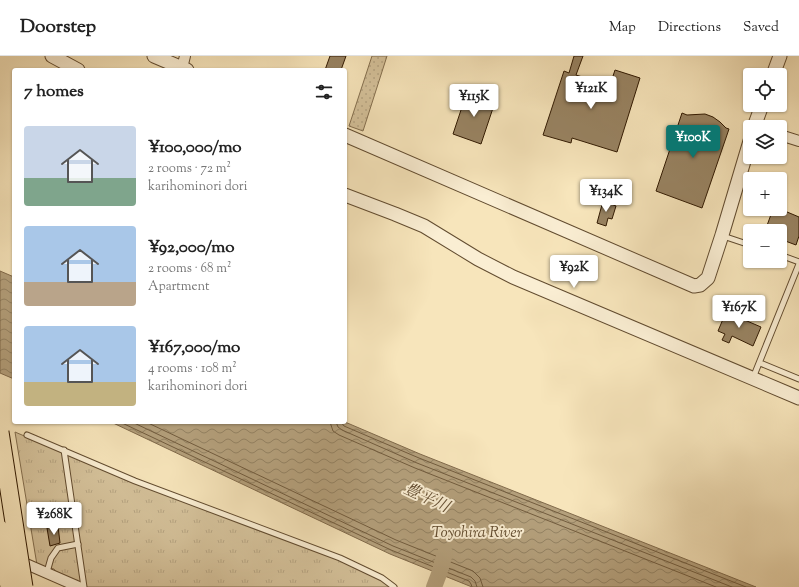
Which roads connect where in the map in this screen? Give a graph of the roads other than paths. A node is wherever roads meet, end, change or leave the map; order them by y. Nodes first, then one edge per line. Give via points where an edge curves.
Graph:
1 (52, 56) edge
2 (154, 56) edge
3 (780, 56) edge
4 (185, 65) edge
5 (74, 68) edge
6 (776, 68) edge
7 (347, 136) edge
8 (787, 137) edge
9 (799, 141) edge
10 (743, 164) edge
11 (347, 196) edge
12 (722, 235) junction
13 (743, 242) edge
14 (787, 258) edge
15 (799, 263) edge
16 (760, 363) junction
17 (753, 379) junction
18 (799, 379) edge
19 (799, 398) edge
20 (0, 432) edge
21 (27, 435) dead end
22 (64, 450) junction
23 (0, 529) edge
24 (78, 544) junction
25 (0, 552) edge
26 (47, 572) junction
27 (9, 587) edge
28 (24, 587) edge
29 (79, 587) edge
30 (84, 587) edge
31 (394, 587) edge

1 - 5 street
2 - 4 street
3 - 6 street
7 - 12 street via 689,285 700,285 708,278
8 - 9 street
10 - 12 street
11 - 17 street via 424,226 513,277
12 - 13 lane
14 - 15 lane
15 - 16 lane
16 - 17 lane
16 - 18 lane
17 - 19 street
20 - 28 highway, bridge
21 - 22 lane
22 - 24 lane
22 - 31 lane via 135,482 340,558 382,578
23 - 27 highway, bridge
24 - 26 lane via 58,548 51,558
24 - 30 lane
25 - 26 street
26 - 29 street

